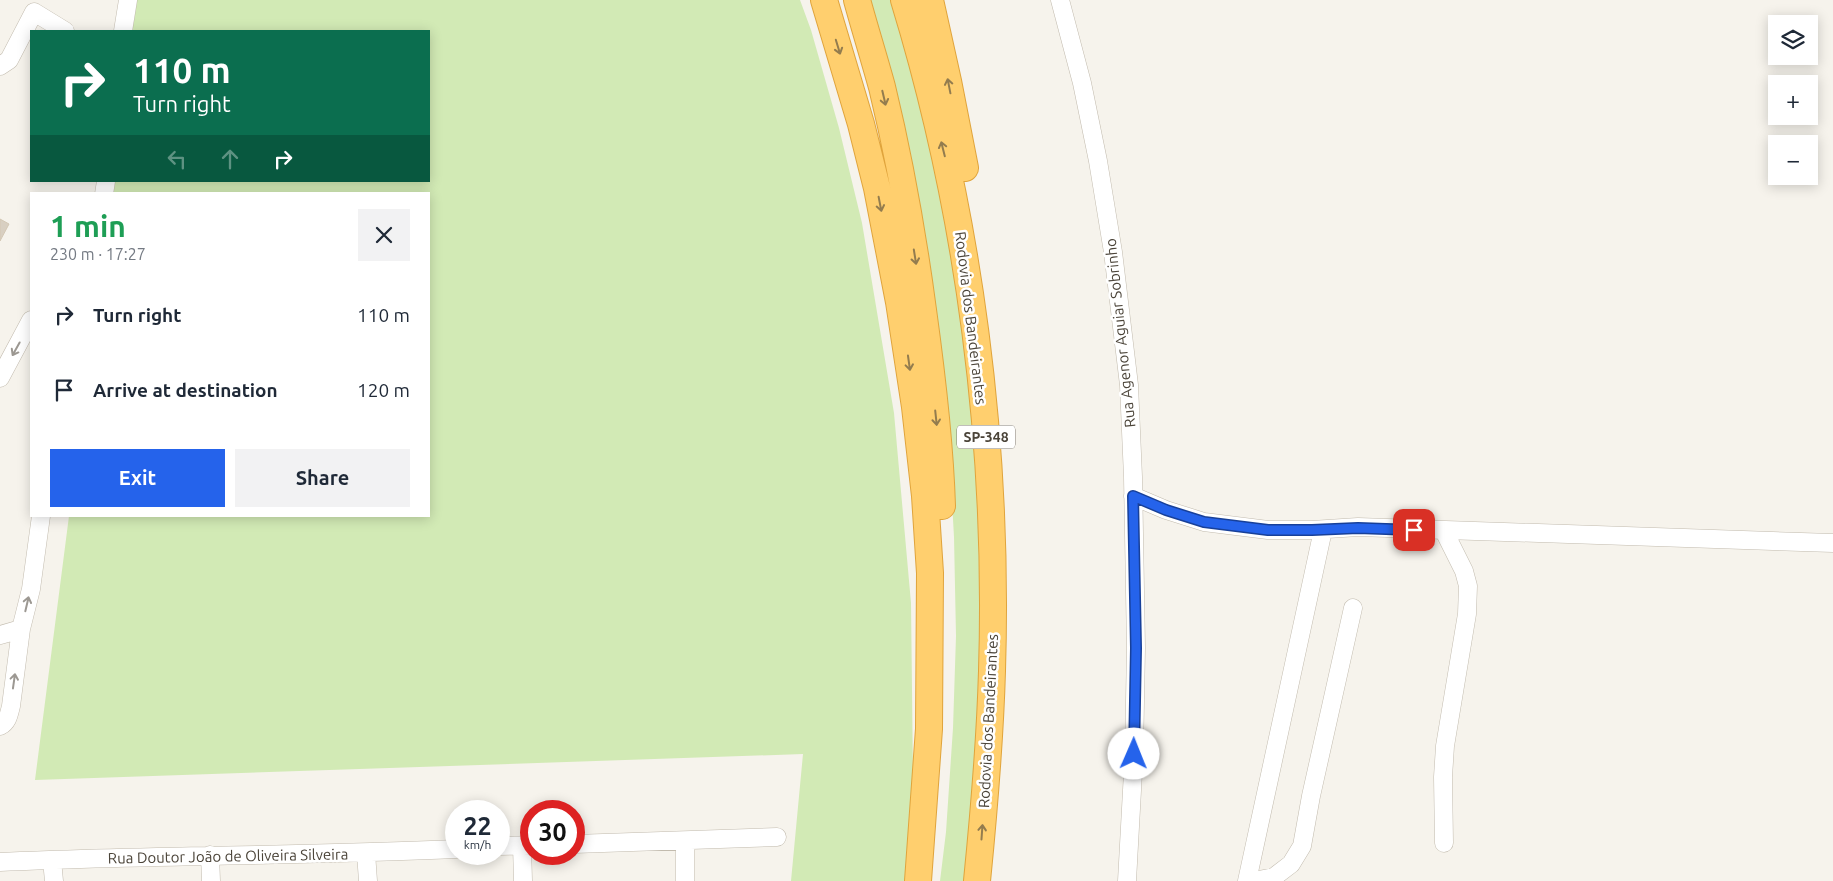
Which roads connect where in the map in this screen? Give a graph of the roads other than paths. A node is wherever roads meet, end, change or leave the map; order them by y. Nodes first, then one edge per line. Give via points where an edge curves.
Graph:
1 (128, 0) edge
2 (824, 0) edge
3 (857, 0) edge
4 (904, 0) edge
5 (930, 0) edge
6 (1060, 0) edge
7 (63, 30) edge
8 (123, 30) edge
9 (0, 66) edge
10 (30, 322) edge
11 (0, 378) edge
12 (1133, 496) junction
13 (41, 517) edge
14 (1323, 530) junction
15 (1444, 531) junction
16 (1833, 543) edge
17 (1353, 608) dead end
18 (21, 629) junction
19 (0, 635) edge
20 (0, 726) edge
21 (988, 742) junction
22 (777, 838) dead end
23 (685, 841) junction
24 (1444, 843) dead end
25 (585, 844) edge
26 (445, 849) edge
27 (366, 853) junction
28 (210, 855) junction
29 (52, 860) junction
30 (0, 862) edge
31 (525, 865) edge
32 (54, 881) edge
33 (211, 881) edge
34 (368, 881) edge
35 (523, 881) edge
36 (685, 881) edge
37 (918, 881) edge
38 (930, 881) edge
39 (978, 881) edge
40 (1127, 881) edge
41 (1247, 881) edge
42 (1254, 881) edge

1 - 8 street
2 -> 37 highway via 877,188 900,302 925,496 930,573 928,729
3 -> 38 highway, SP-348 via 900,168 916,259 938,436 945,572 944,655
21 -> 4 highway, Rodovia dos Bandeirantes / SP-348 via 992,671 991,534 979,363 948,168
21 -> 5 highway via 1002,657 1004,600 1004,533 994,392 973,210
6 - 12 street, Rua Agenor Aguiar Sobrinho via 1082,82 1112,252 1129,385
7 - 9 street via 34,12 9,60
10 -> 11 street
12 - 14 street via 1204,522 1268,530
12 - 40 street, Rua Agenor Aguiar Sobrinho via 1136,648
18 -> 13 street
14 - 15 street
14 - 41 street
15 - 16 street
15 - 24 street via 1468,586 1467,614 1445,746
17 - 42 street via 1302,846 1291,864 1280,873
18 - 19 street
20 -> 18 street via 5,724 11,706
39 -> 21 highway, Rodovia dos Bandeirantes / SP-348
22 - 23 street
23 - 25 street
23 - 36 street
26 - 27 street, Rua Doutor João de Oliveira Silveira
27 - 28 street, Rua Doutor João de Oliveira Silveira
27 - 34 street
28 - 29 street, Rua Doutor João de Oliveira Silveira
28 - 33 street
29 - 30 street, Rua Doutor João de Oliveira Silveira
29 - 32 street
31 - 35 street

